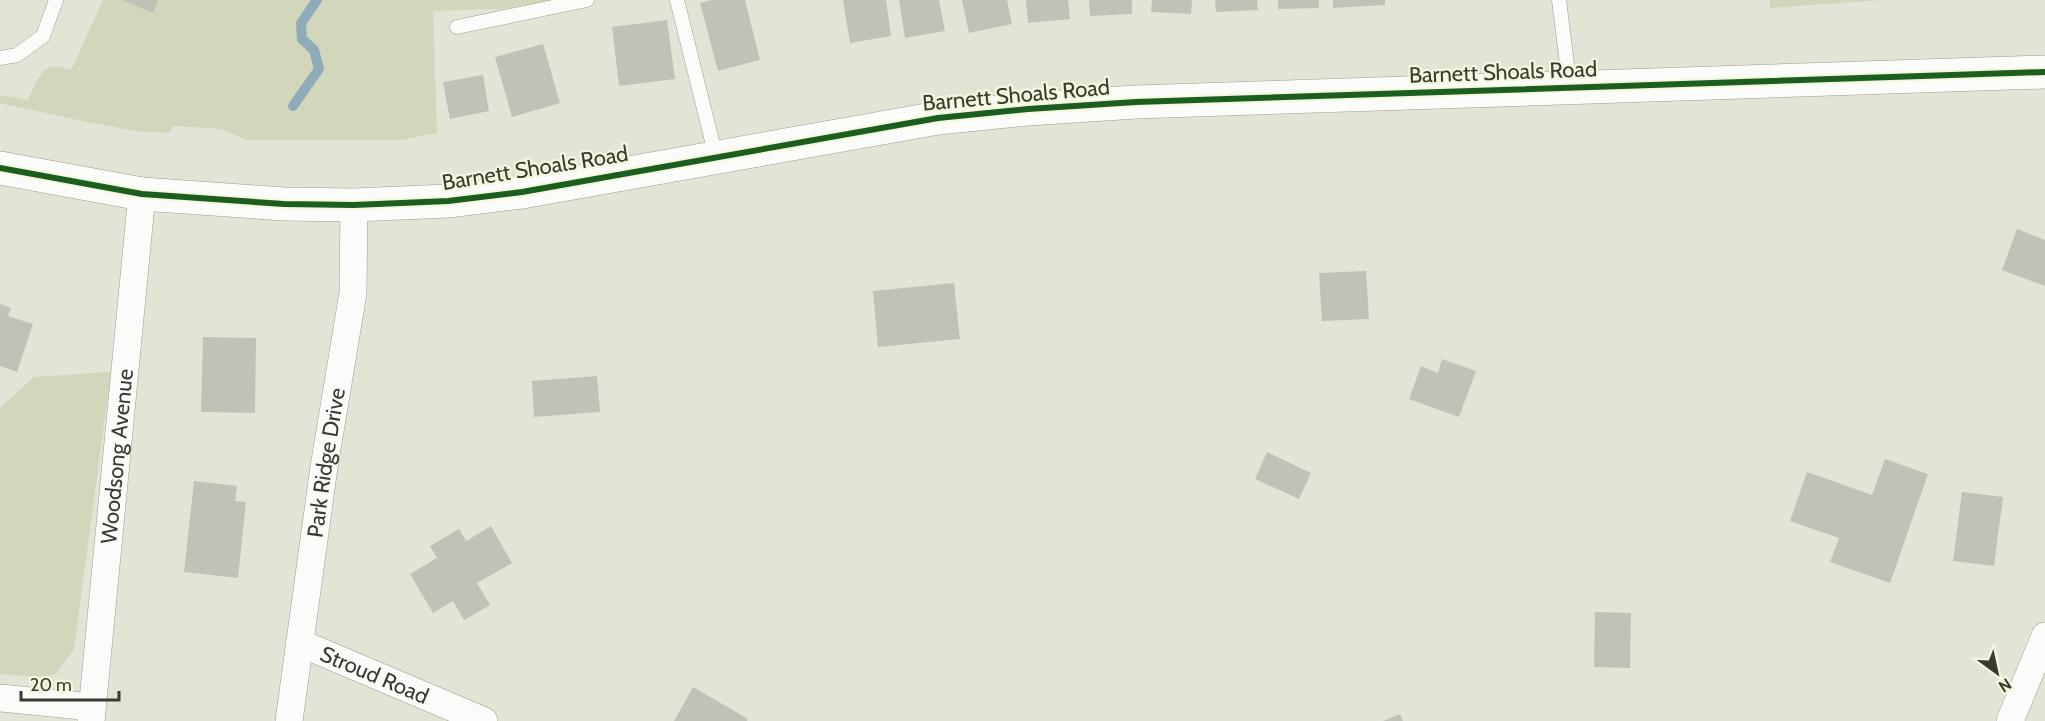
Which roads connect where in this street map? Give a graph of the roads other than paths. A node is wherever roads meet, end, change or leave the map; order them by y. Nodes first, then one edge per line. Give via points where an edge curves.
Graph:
1 (56, 0) edge
2 (586, 0) edge
3 (677, 0) edge
4 (1559, 0) edge
5 (457, 27) dead end
6 (0, 58) edge
7 (2045, 72) edge
8 (1570, 88) junction
9 (716, 157) junction
10 (0, 168) edge
11 (142, 194) junction
12 (354, 205) junction
13 (2045, 636) edge
14 (300, 644) junction
15 (0, 698) edge
16 (91, 714) edge
17 (289, 721) edge
18 (484, 721) edge
19 (2010, 721) edge

1 - 6 lane via 43,36 17,55
2 - 5 lane
3 - 9 lane
4 - 8 lane
7 - 8 main road, Barnett Shoals Road
8 - 9 main road, Barnett Shoals Road via 1028,109 938,118
9 - 12 main road, Barnett Shoals Road via 522,192 448,201
10 - 11 main road, Barnett Shoals Road
11 - 12 main road, Barnett Shoals Road
11 - 16 street, Woodsong Avenue
12 - 14 street, Park Ridge Drive via 353,293
13 - 19 street
14 - 17 street, Park Ridge Drive
14 - 18 street, Stroud Road
15 - 16 street

